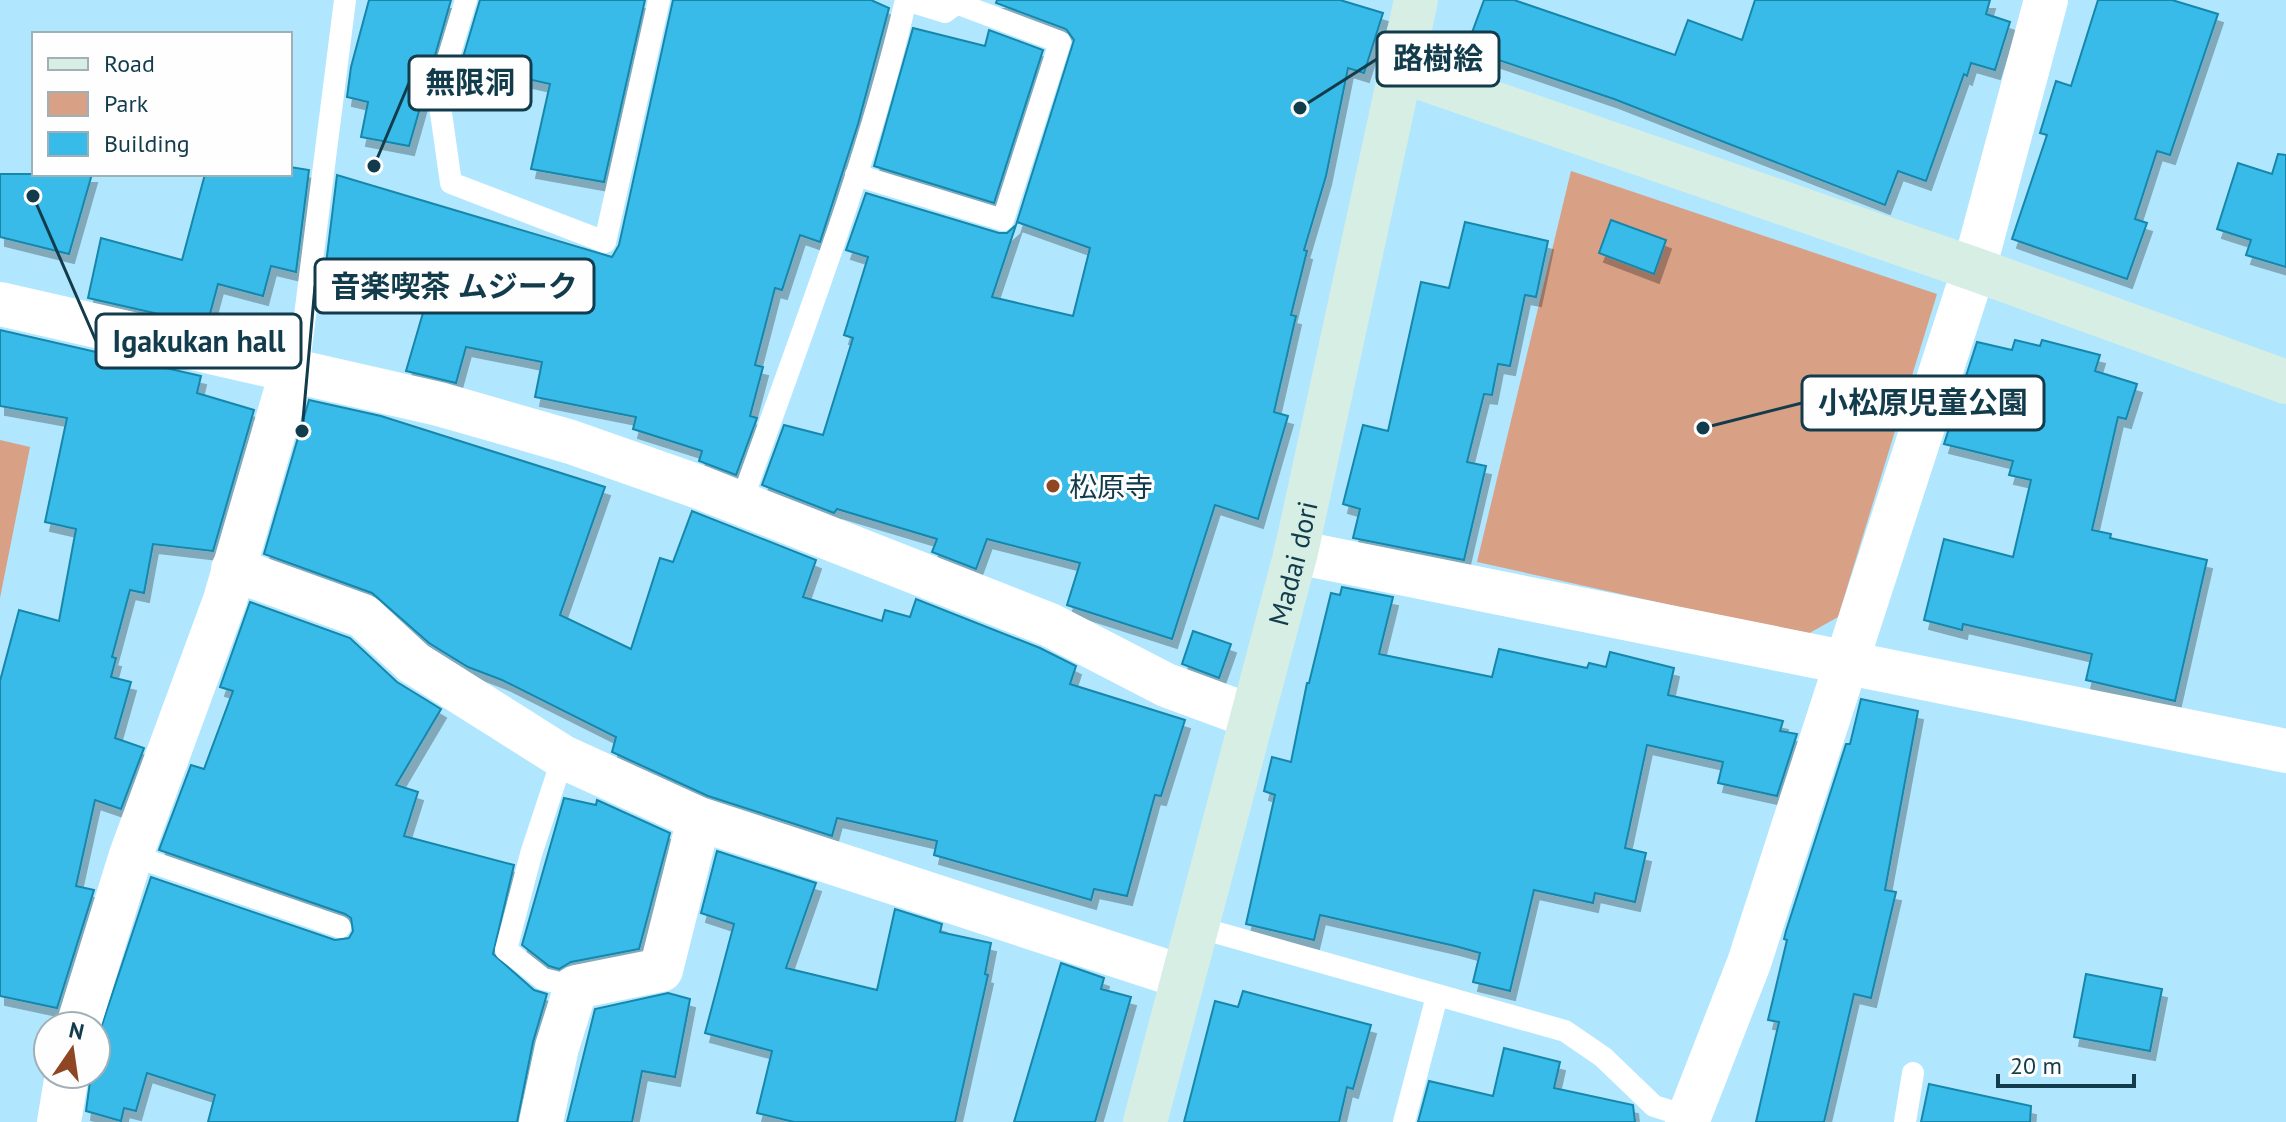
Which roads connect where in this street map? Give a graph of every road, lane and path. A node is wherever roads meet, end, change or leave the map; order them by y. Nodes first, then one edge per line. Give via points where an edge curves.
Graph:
1 (345, 0) edge
2 (466, 0) edge
3 (659, 0) edge
4 (959, 2) edge
5 (2040, 2) edge
6 (1404, 5) edge
7 (1401, 71) junction
8 (856, 175) junction
9 (1974, 269) junction
10 (0, 304) edge
11 (295, 370) junction
12 (2286, 382) edge
13 (741, 503) junction
14 (1296, 552) junction
15 (233, 569) junction
16 (1845, 664) junction
17 (1250, 716) junction
18 (2286, 751) edge
19 (563, 757) junction
20 (699, 819) junction
21 (131, 855) junction
22 (340, 927) dead end
23 (1197, 927) junction
24 (1183, 977) junction
25 (576, 987) junction
26 (1437, 996) junction
27 (83, 1010) edge
28 (1913, 1073) dead end
29 (64, 1090) edge
30 (1688, 1119) edge
31 (59, 1122) edge
32 (541, 1122) edge
33 (1145, 1122) edge
34 (1404, 1122) edge
35 (1905, 1122) edge

1 - 11 lane
2 - 3 lane via 438,92 451,183 605,242
4 - 8 lane via 945,12 906,0
4 - 8 lane via 1060,42 1003,220
5 - 9 street
6 - 7 street, Madai dori
7 - 9 street
7 - 14 street, Madai dori
8 - 13 lane
9 - 12 street
9 - 16 street
10 - 11 street
11 - 13 street via 571,442
11 - 15 street
13 - 17 street via 1050,625 1166,685
14 - 16 street
14 - 17 street, Madai dori
15 - 19 street via 363,616 414,663
15 - 21 street
16 - 18 street
16 - 30 street via 1749,963
17 - 23 street, Madai dori
19 - 20 street
19 - 25 lane via 506,950 543,979
20 - 24 street
20 - 25 street via 661,970
21 - 22 lane
21 - 27 street
23 - 24 street, Madai dori
23 - 26 lane
24 - 33 street, Madai dori
25 - 32 street
26 - 30 lane via 1565,1031 1603,1057 1654,1106
26 - 34 lane
28 - 35 lane
29 - 31 street

